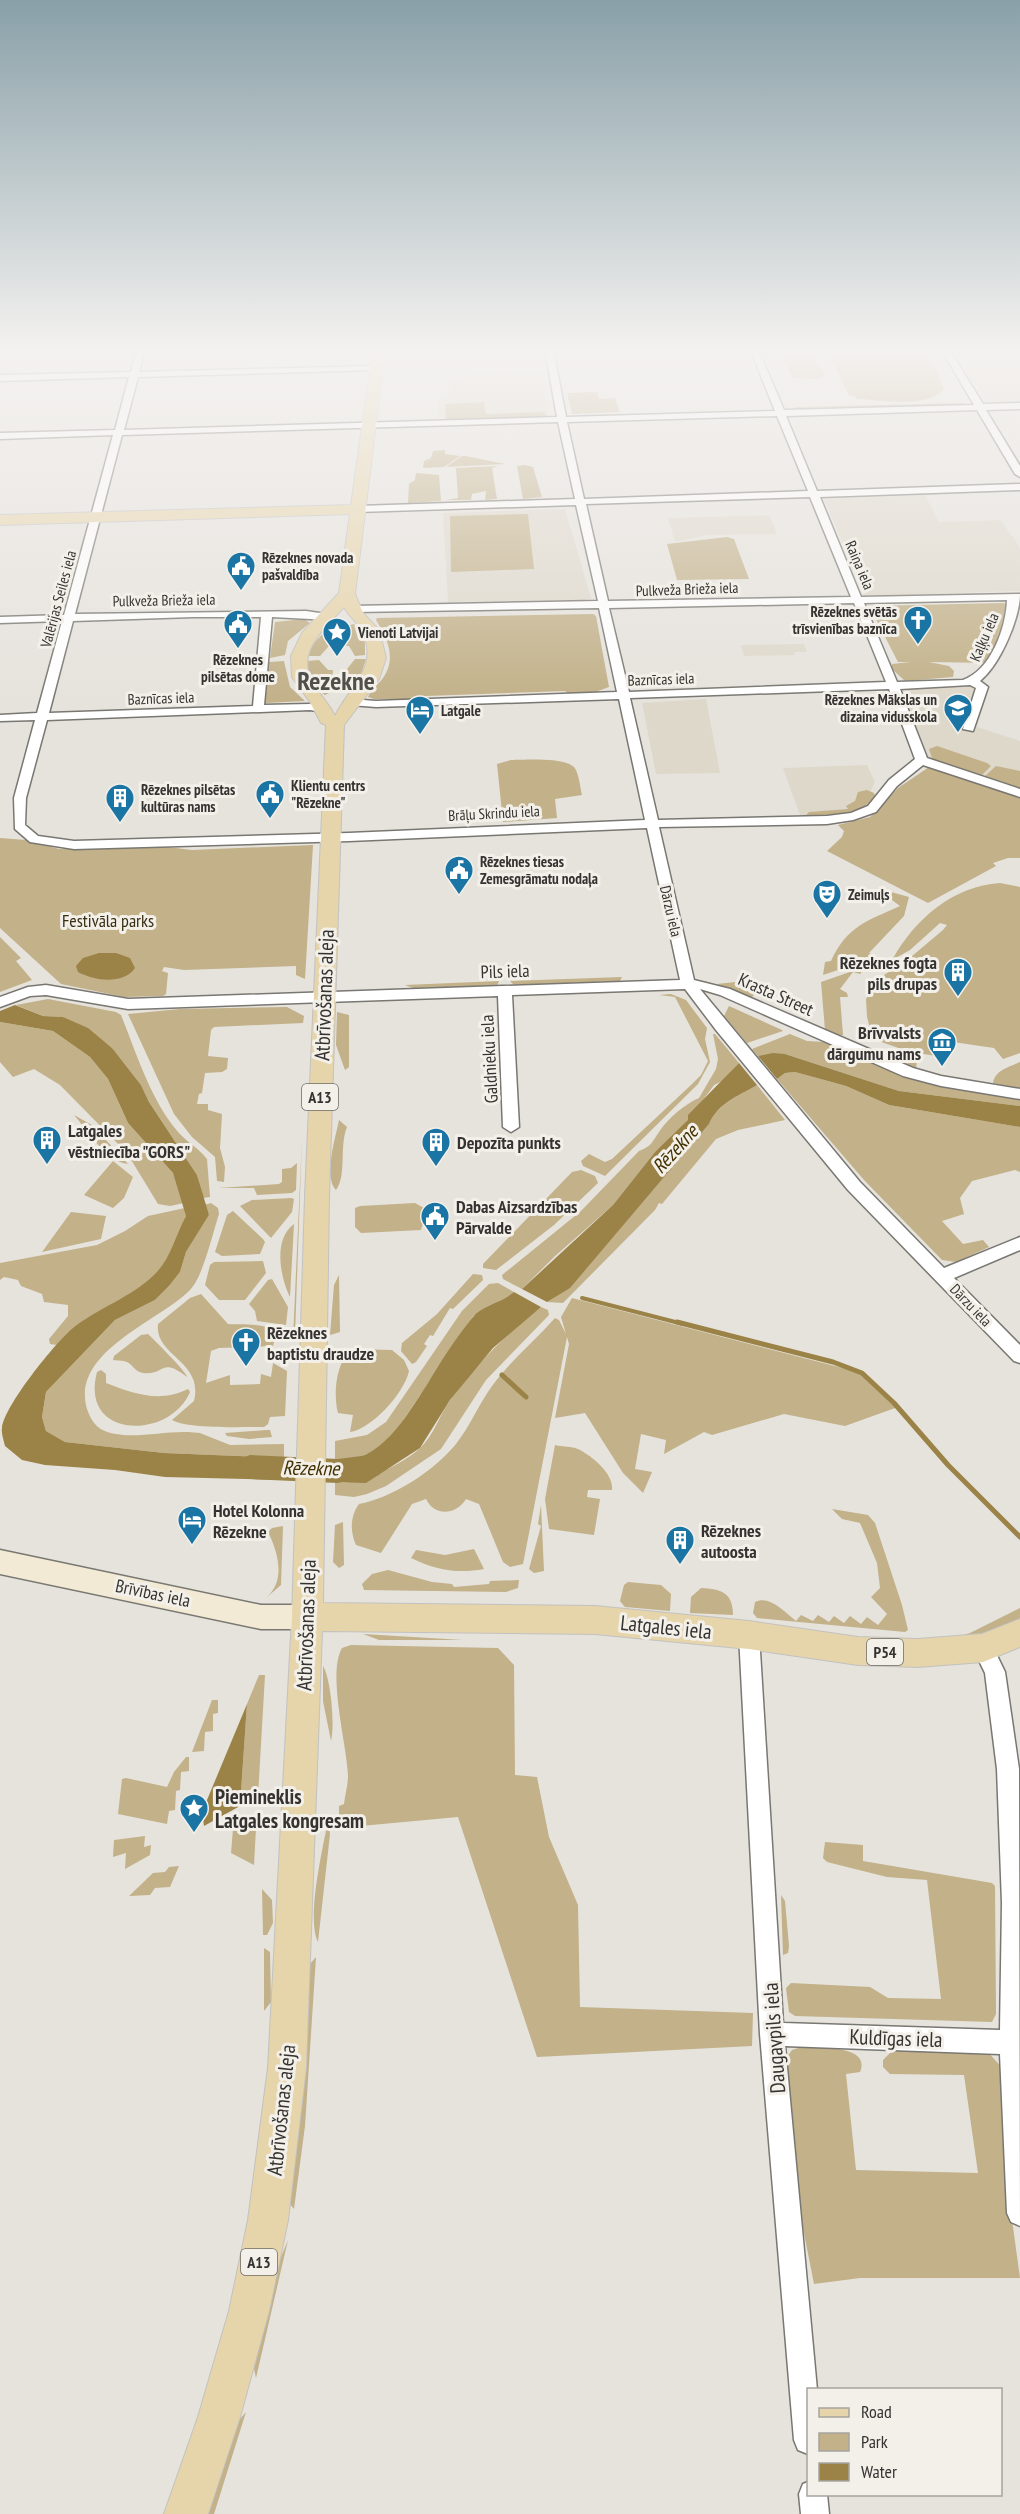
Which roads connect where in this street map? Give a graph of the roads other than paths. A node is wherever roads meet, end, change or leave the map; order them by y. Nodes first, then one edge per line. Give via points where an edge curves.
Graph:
1 (109, 466) edge
2 (364, 466) edge
3 (573, 466) edge
4 (803, 466) edge
5 (1020, 487) edge
6 (815, 494) junction
7 (580, 502) junction
8 (358, 509) junction
9 (96, 517) junction
10 (0, 520) edge
11 (1016, 597) edge
12 (859, 600) junction
13 (605, 606) junction
14 (354, 608) junction
15 (267, 614) junction
16 (70, 616) junction
17 (329, 617) junction
18 (0, 620) edge
19 (973, 682) junction
20 (892, 685) junction
21 (624, 695) junction
22 (350, 702) junction
23 (258, 709) junction
24 (326, 711) junction
25 (41, 716) junction
26 (0, 718) edge
27 (969, 729) dead end
28 (921, 760) junction
29 (1020, 793) edge
30 (652, 824) junction
31 (330, 837) junction
32 (46, 842) joint
33 (688, 983) junction
34 (505, 989) junction
35 (324, 997) junction
36 (736, 998) junction
37 (0, 1002) edge
38 (712, 1016) junction
39 (1020, 1094) edge
40 (511, 1127) dead end
41 (1020, 1243) edge
42 (942, 1276) junction
43 (1020, 1356) edge
44 (0, 1562) edge
45 (307, 1617) junction
46 (1020, 1632) edge
47 (749, 1635) junction
48 (983, 1648) junction
49 (1016, 1904) edge
50 (772, 2034) junction
51 (1015, 2042) edge
52 (1020, 2213) edge
53 (807, 2429) edge
54 (813, 2496) edge
55 (186, 2514) edge
56 (815, 2514) edge

1 - 9 street, Valērijas Seiles iela
2 - 8 main road
3 - 7 street, Dārzu iela
4 - 6 street, Raiņa iela
5 - 6 street
6 - 7 street
6 - 12 street, Raiņa iela
7 - 8 street
7 - 13 street, Dārzu iela
8 - 9 main road
8 - 14 main road
9 - 10 main road
9 - 16 street, Valērijas Seiles iela
11 - 12 street, Pulkveža Brieža iela
11 - 19 street, Kaļķu iela via 991,663 981,678
12 - 13 street, Pulkveža Brieža iela
12 - 20 street, Raiņa iela
13 - 14 street, Pulkveža Brieža iela
13 - 21 street, Dārzu iela
14 - 17 main road
14 - 17 main road via 341,599
14 - 22 main road via 375,639 378,658 370,679
15 - 16 street, Pulkveža Brieža iela
15 - 17 street, Pulkveža Brieža iela
15 - 23 street
16 - 18 street, Pulkveža Brieža iela
16 - 25 street, Valērijas Seiles iela
17 - 24 main road via 308,637 299,656 301,677
19 - 20 street, Baznīcas iela
19 - 27 street via 982,687
20 - 21 street, Baznīcas iela
20 - 28 street, Raiņa iela
21 - 22 street, Baznīcas iela
21 - 30 street, Dārzu iela
22 - 24 main road
22 - 24 main road via 342,718
23 - 24 street, Baznīcas iela
23 - 25 street, Baznīcas iela
24 - 31 main road, Atbrīvošanas aleja / A13
25 - 26 street, Baznīcas iela
25 - 32 street, Valērijas Seiles iela via 18,820 26,834
28 - 29 street
28 - 30 street, Brāļu Skrindu iela via 893,783 872,809 854,816
30 - 31 street, Brāļu Skrindu iela
30 - 33 street, Dārzu iela
31 - 32 street, Brāļu Skrindu iela via 74,845
31 - 35 main road, Atbrīvošanas aleja / A13
33 - 34 street, Pils iela
33 - 36 street, Krasta Street
33 - 38 street, Dārzu iela
34 - 35 street, Pils iela
34 - 40 street, Galdnieku iela
35 - 37 street, Pils iela via 128,1004 46,990
35 - 45 main road, Atbrīvošanas aleja / A13
36 - 38 street via 718,1002
36 - 39 street, Krasta Street via 908,1072
38 - 42 street, Dārzu iela via 854,1186
41 - 42 street
42 - 43 street, Dārzu iela
44 - 45 main road, Brīvības iela via 261,1617
45 - 47 main road, Latgales iela / P54 via 565,1619
45 - 55 main road, Atbrīvošanas aleja / A13 via 287,2068 274,2184 249,2311
46 - 48 main road, Latgales iela / P54
47 - 48 main road, Latgales iela / P54 via 858,1651 966,1652
47 - 50 street, Daugavpils iela
48 - 49 street via 996,1672 1008,1769
49 - 51 street
50 - 51 street, Kuldīgas iela
50 - 53 street, Daugavpils iela
51 - 52 street
54 - 56 street

